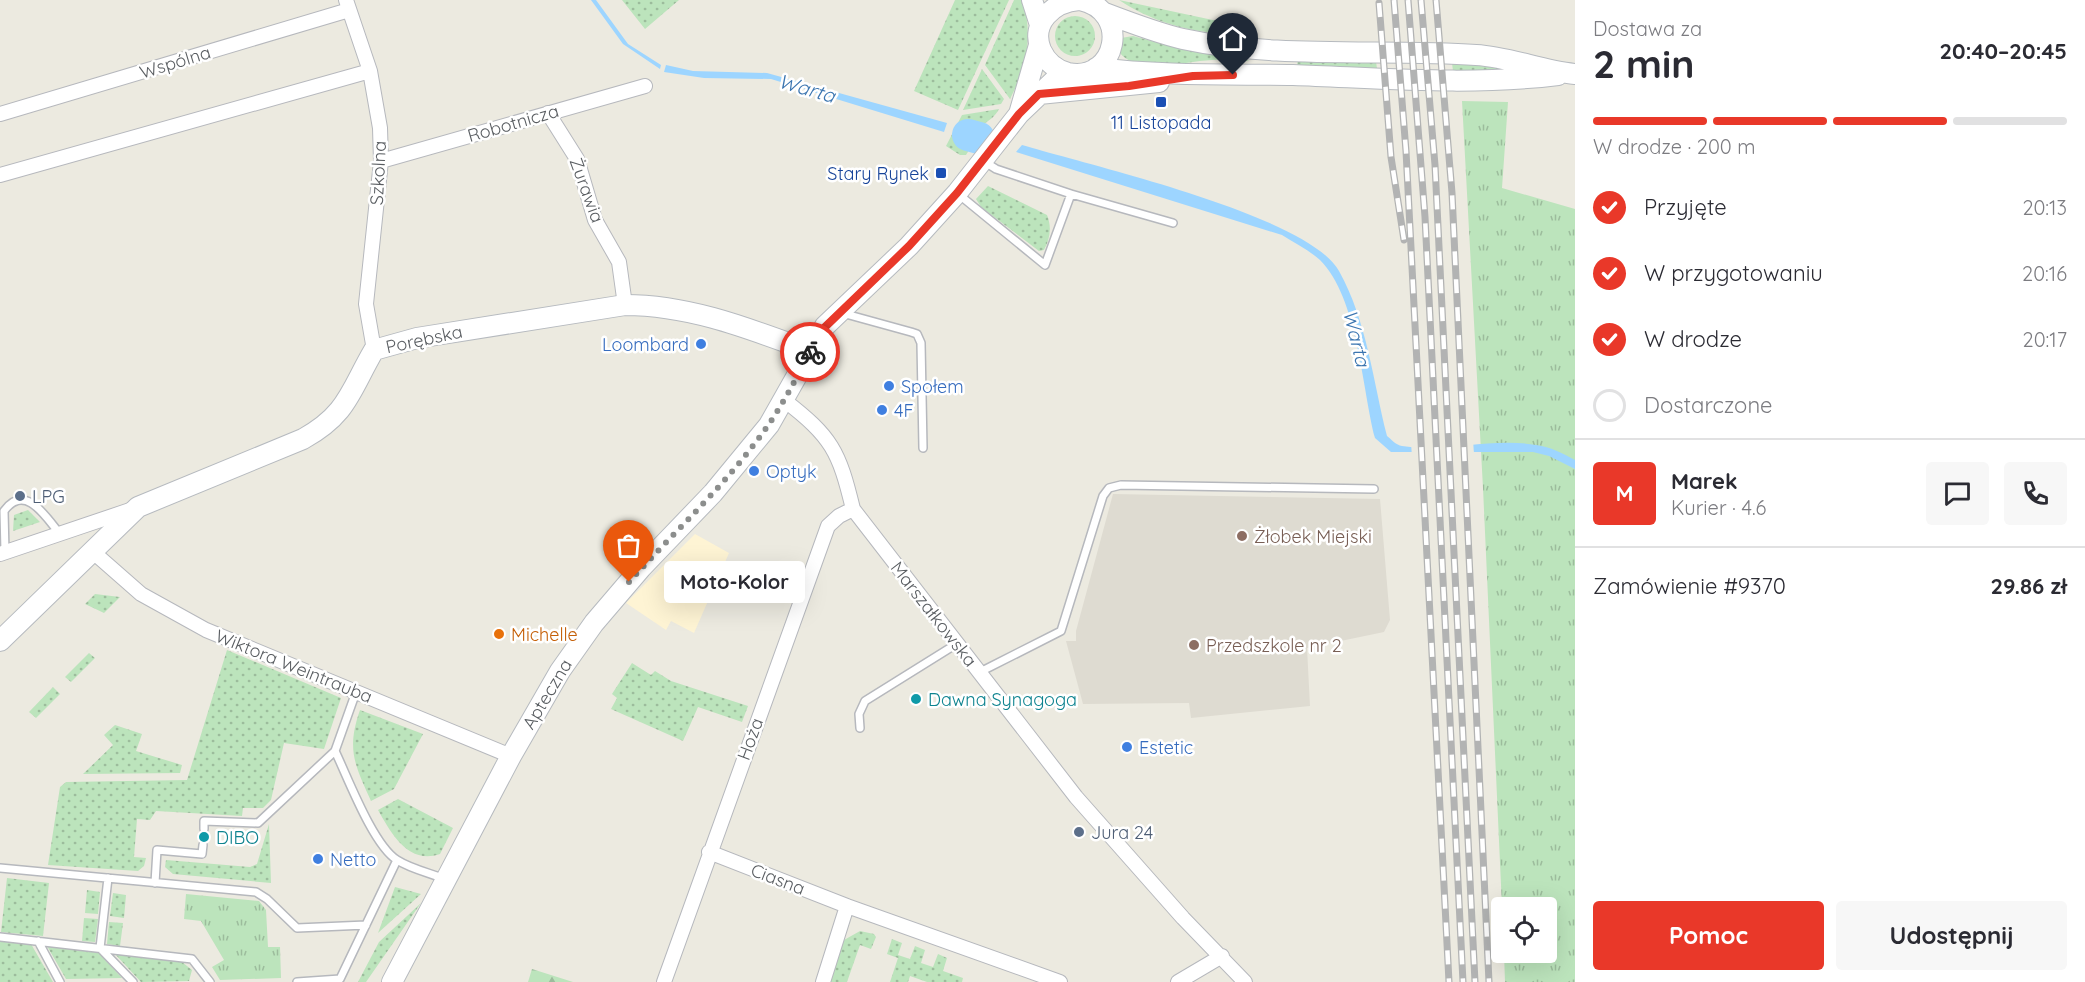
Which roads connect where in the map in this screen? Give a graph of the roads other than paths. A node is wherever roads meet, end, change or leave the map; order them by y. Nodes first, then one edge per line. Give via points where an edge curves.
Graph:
1 (1032, 0) edge
2 (1079, 0) edge
3 (348, 5) edge
4 (1105, 13) junction
5 (1040, 25) junction
6 (1039, 45) junction
7 (1274, 49) junction
8 (1096, 68) junction
9 (370, 71) junction
10 (1063, 72) junction
11 (1573, 74) edge
12 (1273, 75) junction
13 (1193, 76) junction
14 (645, 86) dead end
15 (1039, 94) junction
16 (548, 113) junction
17 (0, 114) edge
18 (1014, 120) junction
19 (985, 159) junction
20 (381, 161) junction
21 (0, 174) edge
22 (957, 193) junction
23 (1071, 194) junction
24 (1173, 223) dead end
25 (625, 305) junction
26 (839, 312) junction
27 (374, 350) junction
28 (810, 351) junction
29 (784, 400) junction
30 (923, 448) dead end
31 (1374, 489) dead end
32 (138, 507) junction
33 (854, 509) junction
34 (60, 534) junction
35 (92, 550) junction
36 (3, 554) edge
37 (0, 641) edge
38 (958, 644) junction
39 (980, 672) junction
40 (356, 692) junction
41 (860, 728) dead end
42 (335, 751) junction
43 (511, 756) junction
44 (204, 829) dead end
45 (203, 845) dead end
46 (709, 852) junction
47 (397, 860) junction
48 (0, 868) edge
49 (108, 878) junction
50 (447, 879) junction
51 (155, 883) junction
52 (847, 906) junction
53 (366, 926) junction
54 (0, 937) edge
55 (38, 941) junction
56 (100, 948) junction
57 (1222, 956) junction
58 (398, 977) edge
59 (60, 982) edge
60 (133, 982) edge
61 (210, 982) edge
62 (297, 982) edge
63 (664, 982) edge
64 (823, 982) edge
65 (1060, 982) edge
66 (1178, 982) edge
67 (1245, 982) edge

1 - 5 street
2 - 4 street
2 - 5 street via 1052,9
3 - 9 street, Szkolna
3 - 17 street, Wspólna
4 - 7 street via 1184,39
4 - 8 street via 1111,24 1112,42 1106,60
5 - 6 street
6 - 10 street via 1050,64
6 - 18 street
7 - 11 street via 1477,55
7 - 12 street
8 - 10 street via 1085,73
8 - 13 street
9 - 20 street, Szkolna via 380,128
9 - 21 street
10 - 15 street
11 - 12 street via 1473,82
12 - 13 street
13 - 15 street
14 - 16 street, Robotnicza
15 - 18 street
16 - 20 street, Robotnicza
16 - 25 street, Żurawia via 577,159 594,219 619,262
18 - 19 street
19 - 22 street
19 - 23 lane via 996,169
20 - 27 street, Szkolna via 366,304
22 - 23 lane via 1045,265
22 - 26 street via 909,246
23 - 24 lane
25 - 27 street, Porębska via 417,338
25 - 28 street, Porębska via 688,310
26 - 28 street
26 - 30 lane via 919,337
27 - 32 street, Porębska via 343,408 321,429
28 - 29 street, Apteczna
29 - 33 street, Marszałkowska via 818,427 834,448
29 - 43 street, Apteczna via 713,494 594,623 560,671
31 - 39 lane via 1121,485 1109,488 1103,496 1061,631
32 - 34 street
32 - 35 street, Porębska
33 - 38 street, Marszałkowska
33 - 46 street, Hoża via 828,526
34 - 36 street
34 - 36 lane via 31,501 11,502 2,520
35 - 37 street, Porębska
35 - 40 street, Wiktora Weintrauba via 154,603 223,638
38 - 39 street, Marszałkowska
38 - 41 lane via 865,701 859,714
39 - 57 street, Marszałkowska via 1076,796 1183,918
40 - 42 lane
40 - 43 street, Wiktora Weintrauba
42 - 44 lane via 258,823 204,821
42 - 47 lane via 376,834
43 - 50 street, Apteczna
45 - 51 lane via 202,854 158,850
46 - 52 street, Ciasna
46 - 63 street, Hoża
47 - 50 lane
47 - 53 lane
48 - 49 lane
49 - 51 lane
49 - 56 lane
50 - 58 street, Apteczna
51 - 53 lane via 256,892 297,928
52 - 64 street
52 - 65 street, Ciasna
53 - 62 lane via 340,979
54 - 55 lane
55 - 56 lane
55 - 59 lane
56 - 60 lane
56 - 61 lane via 192,959
57 - 66 street
57 - 67 street, Marszałkowska

